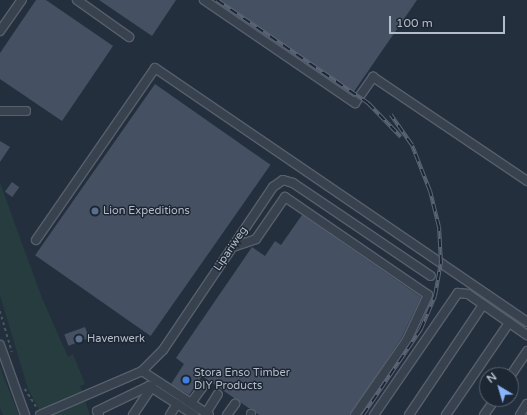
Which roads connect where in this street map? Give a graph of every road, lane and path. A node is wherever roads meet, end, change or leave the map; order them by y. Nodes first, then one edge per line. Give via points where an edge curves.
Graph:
1 (22, 0) edge
2 (77, 0) edge
3 (204, 0) edge
4 (0, 31) edge
5 (129, 37) dead end
6 (0, 111) edge
7 (26, 111) dead end
8 (527, 181) edge
9 (36, 240) dead end
10 (233, 247) junction
11 (431, 276) dead end
12 (483, 305) junction
13 (0, 311) edge
14 (527, 322) edge
15 (509, 323) junction
16 (527, 335) edge
17 (0, 345) edge
18 (527, 351) edge
19 (12, 354) dead end
20 (516, 367) edge
21 (142, 370) junction
22 (23, 385) dead end
23 (204, 385) dead end
24 (152, 387) junction
25 (218, 394) dead end
26 (191, 403) junction
27 (177, 404) junction
28 (235, 404) dead end
29 (527, 404) edge
30 (208, 414) edge
31 (25, 415) edge
32 (40, 415) edge
33 (99, 415) edge
34 (133, 415) edge
35 (170, 415) edge
36 (194, 415) edge
37 (227, 415) edge
38 (355, 415) edge
39 (374, 415) edge
40 (409, 415) edge
41 (446, 415) edge
42 (520, 415) edge

1 - 4 street
2 - 5 street
3 - 8 street via 355,104 373,77
6 - 7 street
9 - 14 street via 155,68
10 - 11 street, Lipariweg via 273,187 283,180 293,183
10 - 21 street, Lipariweg via 162,350
10 - 38 street via 256,238 285,197 428,295 407,340
12 - 15 street
12 - 39 street via 458,292
12 - 40 street
13 - 19 path
15 - 16 street
15 - 41 street
17 - 31 street
18 - 20 street
21 - 26 street
21 - 32 street, Lipariweg
22 - 32 path
23 - 26 street
24 - 27 street
24 - 33 street via 97,411
24 - 34 street
25 - 30 street
26 - 30 street
27 - 35 street
27 - 36 street
28 - 37 street
29 - 42 street

